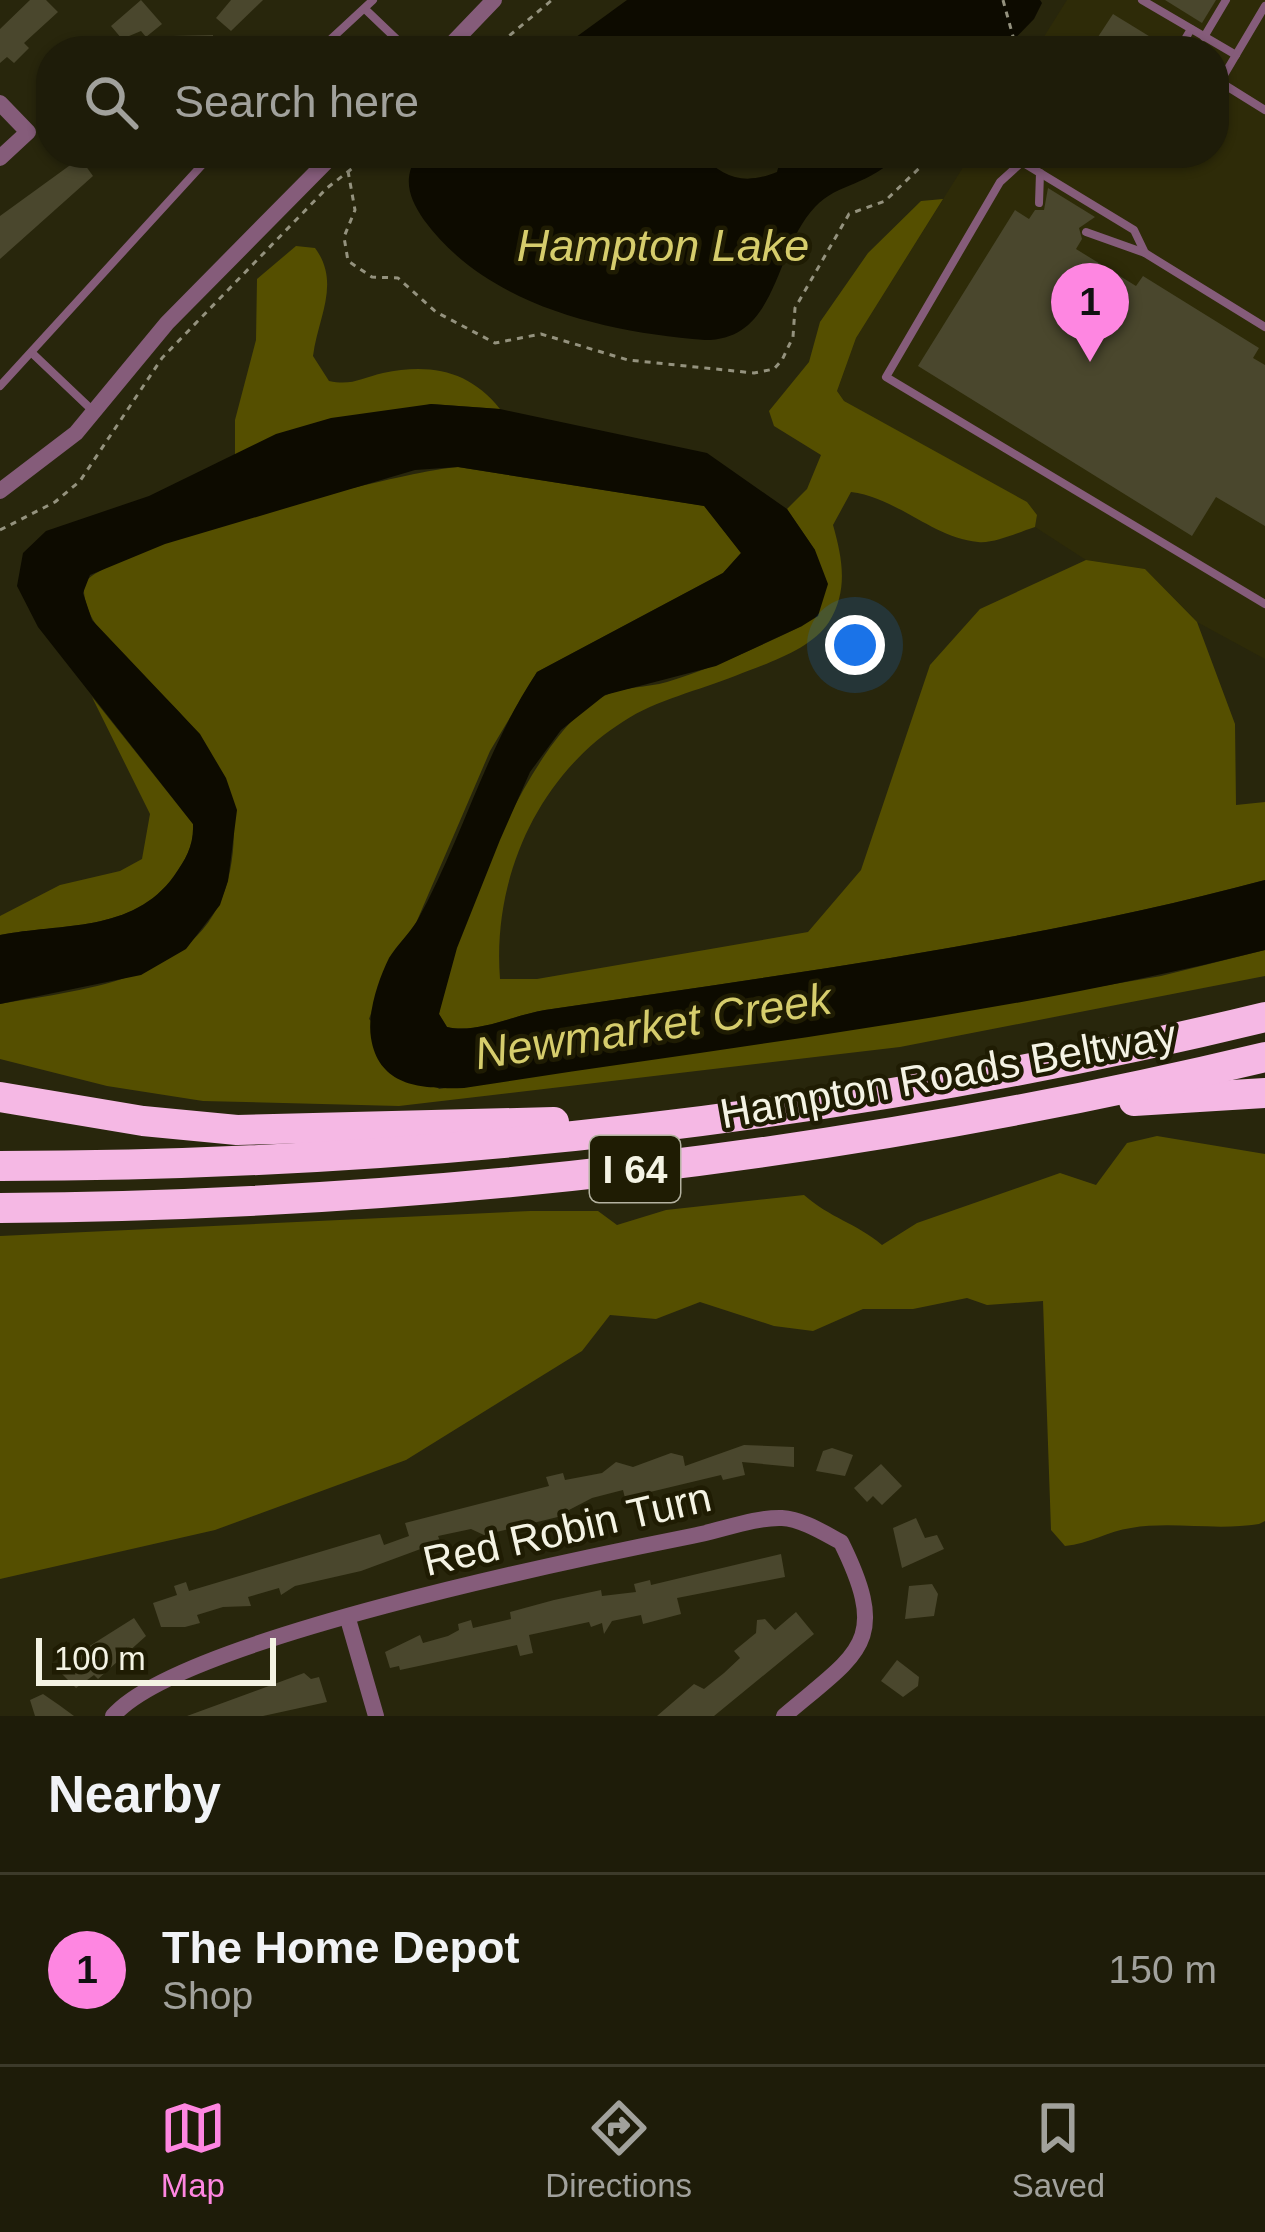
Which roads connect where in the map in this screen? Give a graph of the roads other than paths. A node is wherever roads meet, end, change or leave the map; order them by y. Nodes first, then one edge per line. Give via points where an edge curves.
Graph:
1 (373, 0) edge
2 (494, 0) edge
3 (1142, 0) edge
4 (1226, 0) edge
5 (1265, 6) edge
6 (364, 9) junction
7 (1190, 29) junction
8 (334, 36) edge
9 (393, 36) edge
10 (459, 36) edge
11 (1186, 36) edge
12 (1202, 36) edge
13 (1205, 36) edge
14 (1229, 51) edge
15 (1236, 55) junction
16 (1229, 67) edge
17 (1229, 88) edge
18 (0, 103) edge
19 (1265, 110) edge
20 (0, 158) edge
21 (199, 168) edge
22 (320, 168) edge
23 (1013, 168) edge
24 (1035, 168) edge
25 (1040, 173) junction
26 (1040, 202) dead end
27 (1086, 232) dead end
28 (1144, 253) junction
29 (1265, 327) edge
30 (32, 353) junction
31 (0, 386) edge
32 (95, 413) junction
33 (0, 491) edge
34 (1265, 604) edge
35 (1265, 1007) edge
36 (1265, 1017) edge
37 (1185, 1036) junction
38 (1265, 1057) edge
39 (1265, 1093) edge
40 (0, 1097) edge
41 (979, 1115) junction
42 (650, 1127) junction
43 (0, 1166) edge
44 (0, 1208) edge
45 (348, 1619) junction
46 (113, 1716) edge
47 (376, 1716) edge
48 (784, 1716) edge

1 - 6 lane
2 - 10 street
3 - 7 lane
4 - 13 lane
5 - 15 lane
6 - 8 lane
6 - 9 lane
7 - 11 lane
7 - 12 lane
14 - 15 lane
15 - 16 lane
17 - 19 lane
18 - 20 street via 28,132
21 - 30 lane
22 - 32 street via 156,335
23 - 34 lane via 886,377
24 - 25 lane
25 - 26 lane
25 - 28 lane via 1134,230
27 - 28 lane
28 - 29 lane
30 - 31 lane
30 - 32 lane
32 - 33 street
35 - 37 highway
36 - 37 highway, Hampton Roads Beltway / I 64
37 - 42 highway, Hampton Roads Beltway / I 64 via 862,1098
38 - 41 highway, Hampton Roads Beltway / I 64
39 - 41 highway
40 - 42 highway via 237,1130 515,1120
41 - 44 highway, Hampton Roads Beltway / I 64 via 499,1186 200,1207
42 - 43 highway, I 64 via 358,1153
45 - 46 street, Red Robin Turn via 183,1670
45 - 47 street
45 - 48 street, Red Robin Turn via 557,1562 782,1518 841,1542 864,1588 867,1627 854,1656

